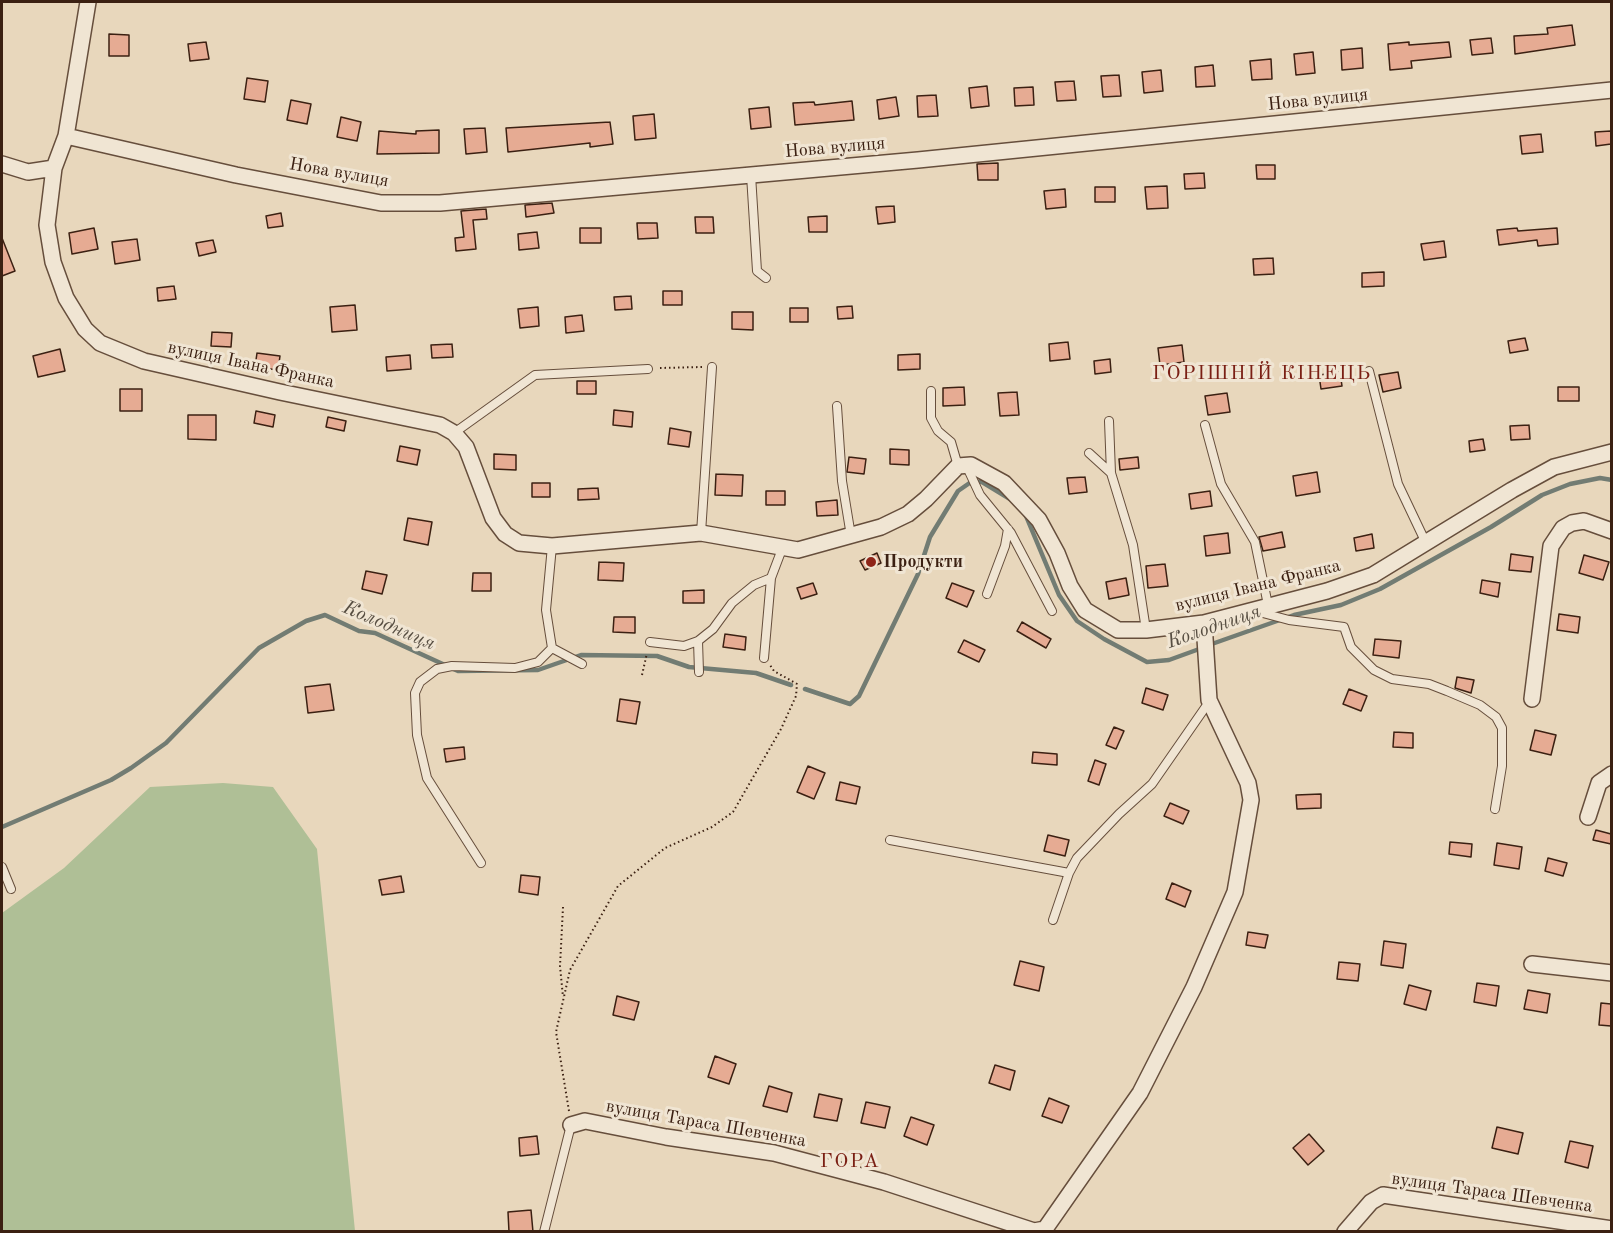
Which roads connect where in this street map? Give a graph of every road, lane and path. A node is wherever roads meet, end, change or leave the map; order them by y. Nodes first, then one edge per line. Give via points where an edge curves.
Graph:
1 (88, 2) edge
2 (1611, 90) edge
3 (66, 136) junction
4 (2, 165) edge
5 (54, 168) junction
6 (751, 176) junction
7 (766, 278) dead end
8 (712, 367) joint
9 (648, 369) joint
10 (1369, 371) dead end
11 (931, 391) dead end
12 (837, 406) dead end
13 (1109, 421) dead end
14 (1204, 425) dead end
15 (454, 433) junction
16 (1611, 452) edge
17 (1089, 453) dead end
18 (964, 468) junction
19 (1111, 473) junction
20 (1008, 529) junction
21 (1611, 531) edge
22 (701, 533) junction
23 (852, 536) junction
24 (1425, 543) junction
25 (552, 546) junction
26 (782, 549) junction
27 (771, 578) junction
28 (987, 594) dead end
29 (1262, 610) junction
30 (1052, 611) dead end
31 (1204, 628) junction
32 (1146, 630) junction
33 (698, 641) junction
34 (650, 642) joint
35 (552, 648) junction
36 (764, 658) joint
37 (582, 664) dead end
38 (699, 672) dead end
39 (642, 675) dead end
40 (1532, 699) dead end
41 (1209, 700) junction
42 (1611, 774) edge
43 (1495, 809) dead end
44 (1588, 817) dead end
45 (890, 840) dead end
46 (481, 863) dead end
47 (2, 867) edge
48 (1069, 873) junction
49 (11, 890) dead end
50 (563, 907) dead end
51 (1053, 920) dead end
52 (1532, 964) dead end
53 (1611, 973) edge
54 (564, 1000) junction
55 (572, 1125) junction
56 (1611, 1229) edge
57 (1034, 1231) edge
58 (544, 1232) edge
59 (1345, 1232) edge

1 - 3 street, вулиця Івана Франка
2 - 6 street, Нова вулиця
3 - 5 street, вулиця Івана Франка
3 - 6 street, Нова вулиця via 236,175 381,202 440,203
4 - 5 street via 27,172
5 - 15 street, вулиця Івана Франка via 47,225 53,262 71,306 85,329 100,343 144,361 411,417
6 - 7 lane via 757,271
8 - 9 path
8 - 22 lane
9 - 15 lane via 535,375
10 - 24 lane via 1398,484
11 - 18 lane via 931,418 951,442
12 - 23 lane via 842,481
13 - 19 lane
14 - 29 lane via 1221,484 1255,542
15 - 25 street via 466,447 493,518 505,534 519,543
16 - 24 street, вулиця Івана Франка via 1554,467
17 - 19 lane
18 - 20 lane
18 - 23 street via 908,514
18 - 32 street, вулиця Івана Франка via 986,471 1004,483 1040,520 1085,610 1118,630
19 - 32 lane via 1133,545
20 - 28 lane
20 - 30 lane
21 - 40 street via 1584,521 1572,523 1563,528 1551,546
22 - 25 street
22 - 26 street
23 - 26 street via 798,550
24 - 29 street, вулиця Івана Франка via 1373,575
25 - 35 lane via 546,610
26 - 27 lane
27 - 33 lane via 739,597
27 - 36 lane
29 - 31 street, вулиця Івана Франка
29 - 43 lane via 1289,620 1344,627 1355,652 1374,670 1392,679 1429,684 1480,705 1496,717 1502,728 1502,766
31 - 32 street, вулиця Івана Франка
31 - 41 street
33 - 34 lane via 684,646
33 - 38 lane
34 - 39 path
35 - 37 lane
35 - 46 lane via 538,662 515,668 437,669 420,682 415,693 417,735 427,778
36 - 54 path via 774,671 797,684 796,696 733,812 712,827 665,848 618,886 570,970
41 - 48 lane via 1152,784 1077,858
41 - 57 street, вулиця Тараса Шевченка via 1248,783 1251,801 1235,892 1194,987 1140,1093 1045,1228
42 - 44 street via 1599,783
45 - 48 lane
47 - 49 lane
48 - 51 lane
50 - 54 path via 560,966
52 - 53 street
54 - 55 path via 556,1032
55 - 57 street, вулиця Тараса Шевченка via 585,1121 774,1153 884,1182
55 - 58 lane
56 - 59 street, вулиця Тараса Шевченка via 1383,1195 1371,1202

